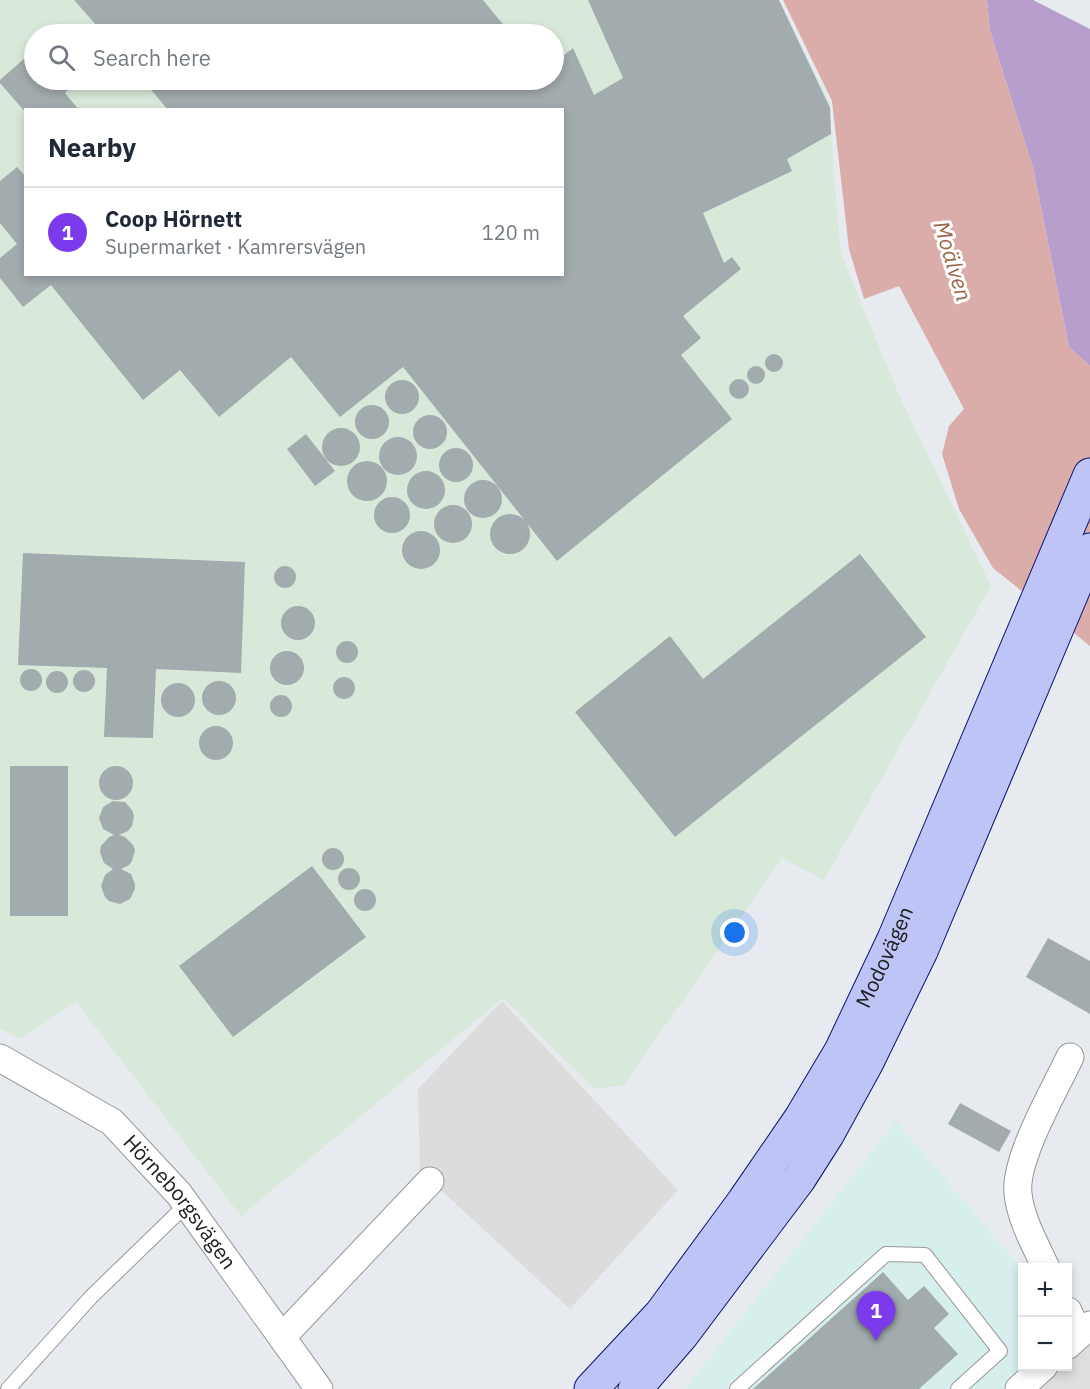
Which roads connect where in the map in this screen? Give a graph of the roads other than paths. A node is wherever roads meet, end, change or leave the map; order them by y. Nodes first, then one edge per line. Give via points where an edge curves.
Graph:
1 (1090, 475) edge
2 (1090, 550) edge
3 (1021, 675) junction
4 (1070, 1057) dead end
5 (0, 1058) edge
6 (430, 1180) dead end
7 (187, 1204) junction
8 (1045, 1263) edge
9 (282, 1337) junction
10 (1038, 1371) edge
11 (8, 1389) edge
12 (318, 1389) edge
13 (591, 1389) edge
14 (634, 1389) edge
15 (737, 1389) edge
16 (958, 1389) edge
17 (1018, 1389) edge

1 - 3 main road, Modovägen
2 - 3 main road, Modovägen
3 - 13 main road, Modovägen via 835,1060 795,1127 661,1314
3 - 14 main road, Modovägen via 921,951 867,1062 827,1135 768,1221 681,1336
4 - 8 street via 1022,1160 1019,1182 1026,1224
5 - 7 street, Hörneborgsvägen via 112,1122
6 - 9 street
7 - 9 street, Hörneborgsvägen
7 - 11 lane via 92,1297
9 - 12 street, Hörneborgsvägen
10 - 17 street
15 - 16 lane via 886,1254 925,1255 1000,1350

